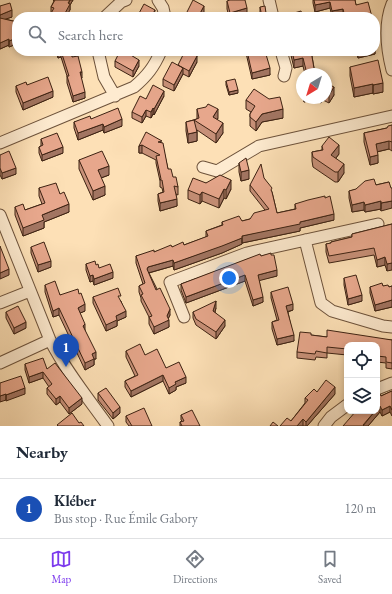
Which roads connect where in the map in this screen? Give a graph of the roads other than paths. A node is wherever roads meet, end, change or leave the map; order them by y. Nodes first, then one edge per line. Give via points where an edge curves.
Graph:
1 (126, 0) edge
2 (158, 0) edge
3 (269, 0) edge
4 (392, 4) edge
5 (110, 12) edge
6 (164, 12) edge
7 (272, 12) edge
8 (99, 56) edge
9 (159, 56) edge
10 (283, 56) edge
11 (392, 70) edge
12 (284, 76) dead end
13 (115, 96) junction
14 (392, 116) edge
15 (0, 143) edge
16 (203, 167) dead end
17 (0, 215) edge
18 (378, 224) dead end
19 (305, 240) junction
20 (30, 291) junction
21 (0, 303) edge
22 (184, 318) dead end
23 (392, 327) edge
24 (50, 340) junction
25 (0, 363) edge
26 (392, 382) edge
27 (380, 388) edge
28 (344, 407) edge
29 (108, 426) edge
30 (324, 426) edge

1 - 5 street
2 - 6 street
3 - 7 street
4 - 11 street via 388,34 388,55
8 - 13 street via 104,77
9 - 13 street via 147,76 134,87
10 - 12 street via 286,68
13 - 15 street
14 - 16 street via 259,146 217,171
17 - 20 street
18 - 19 street
19 - 22 street via 247,253 170,282
19 - 23 street via 321,303 332,311
20 - 21 street
20 - 24 street
24 - 25 street
24 - 29 street
26 - 27 street
28 - 30 street

